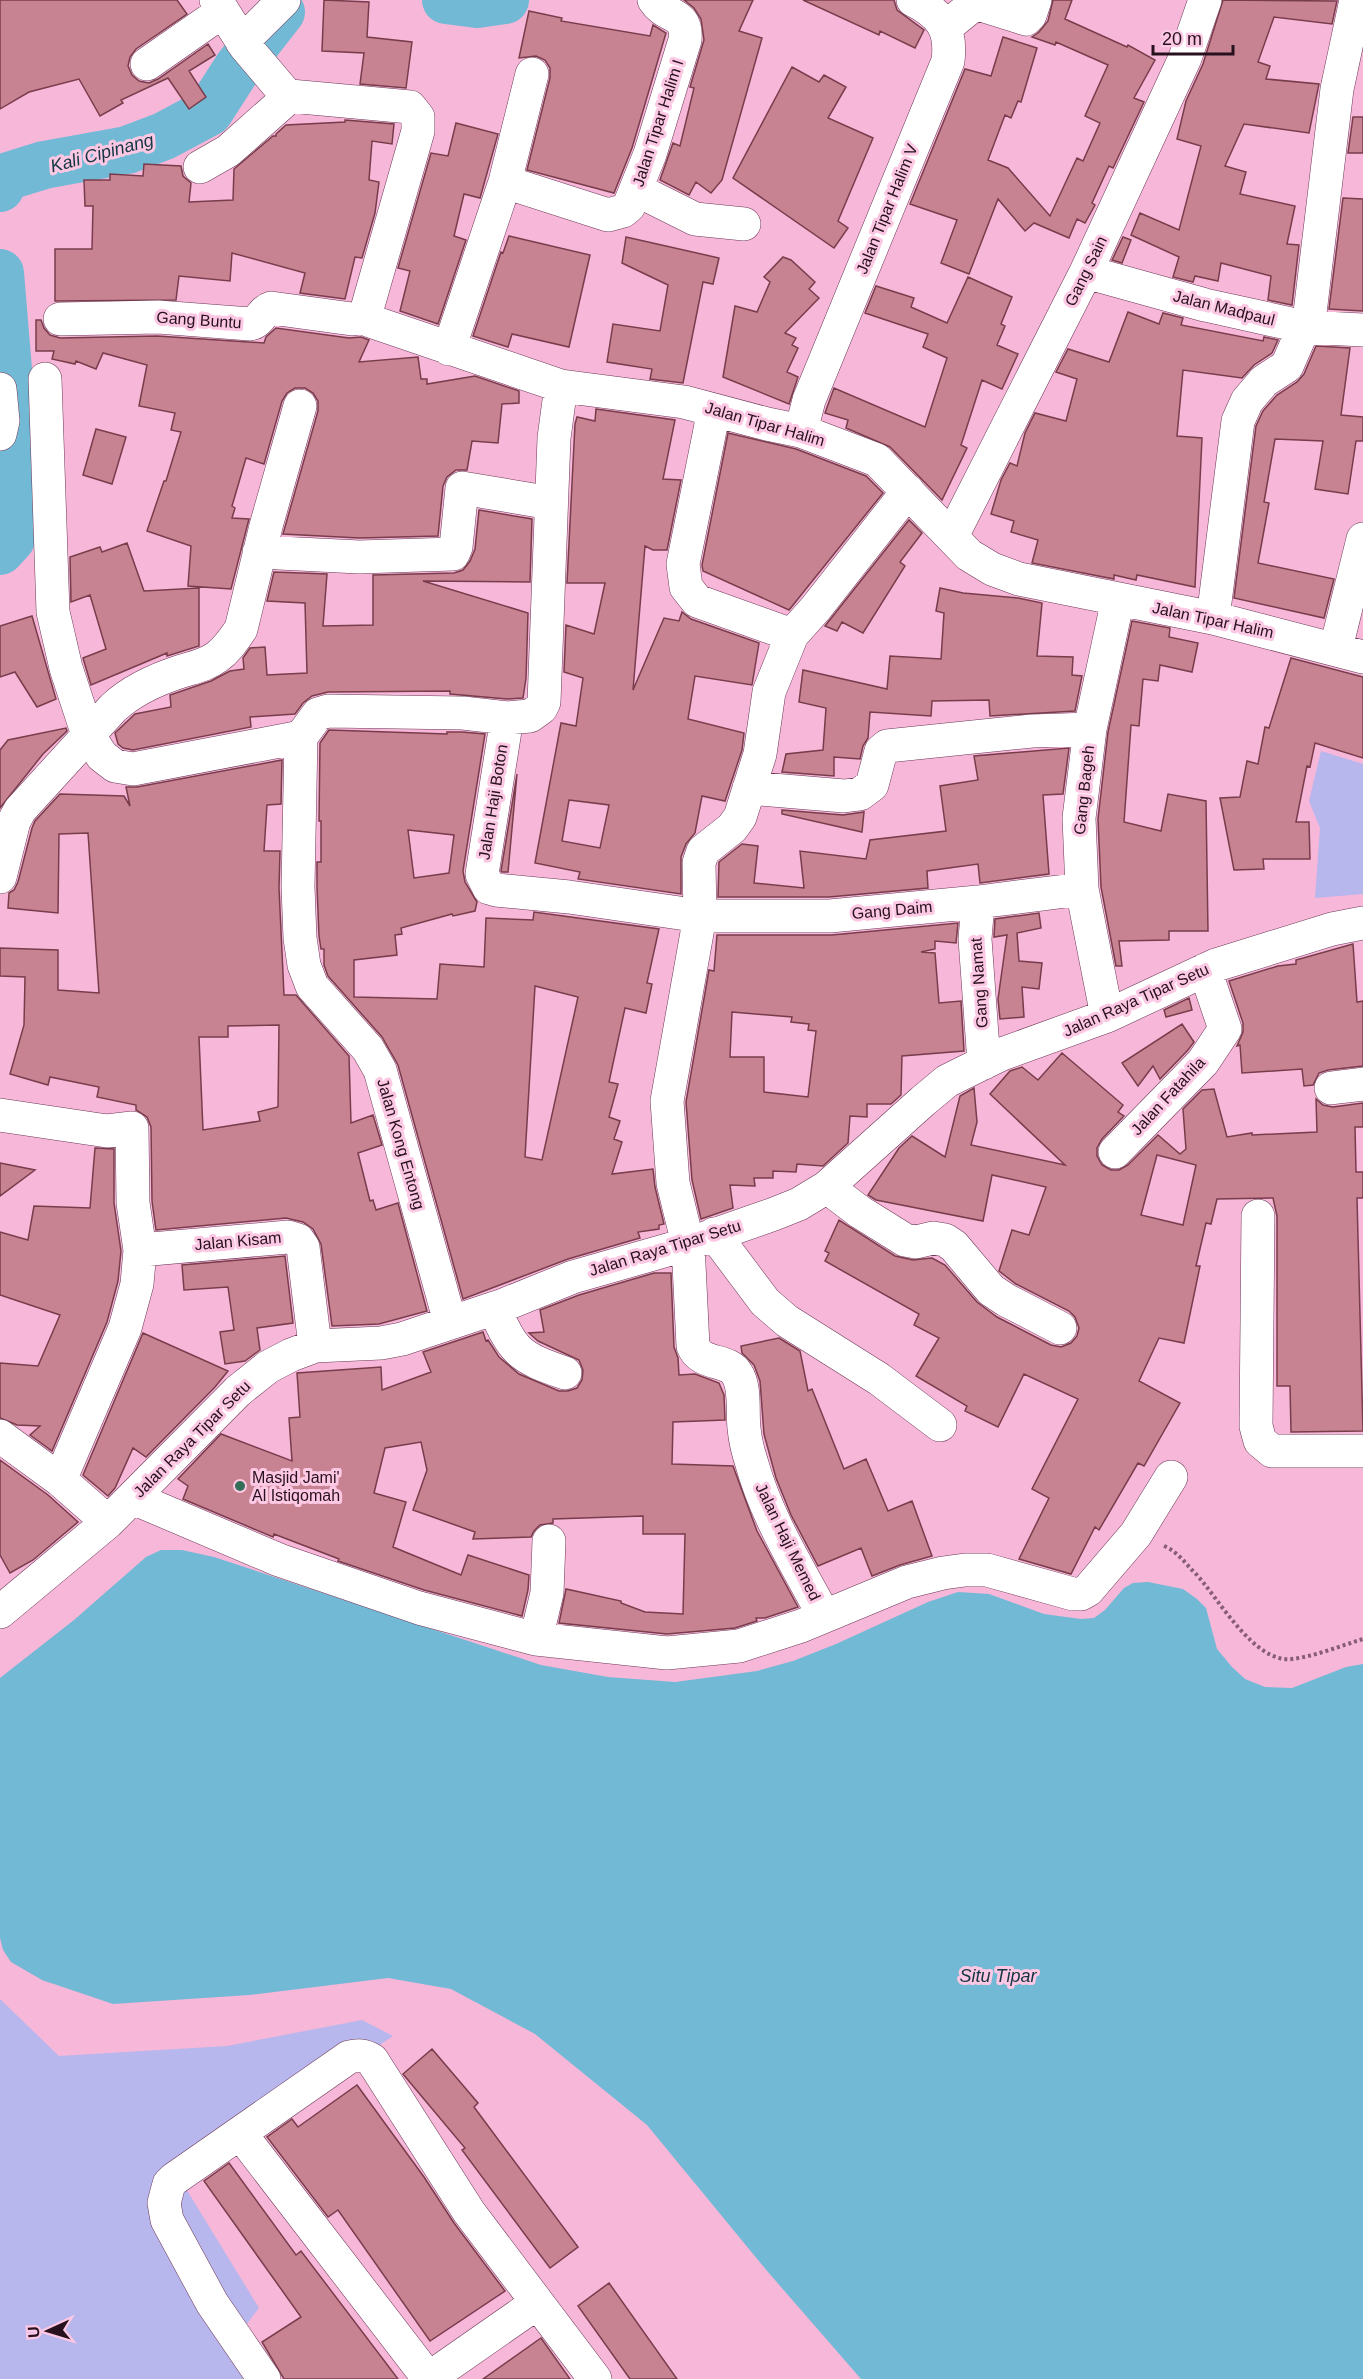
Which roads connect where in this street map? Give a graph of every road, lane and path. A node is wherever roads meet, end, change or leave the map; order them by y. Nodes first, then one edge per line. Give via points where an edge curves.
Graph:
1 (284, 0) edge
2 (654, 0) edge
3 (913, 0) edge
4 (1035, 0) edge
5 (1205, 0) edge
6 (1355, 0) edge
7 (220, 6) edge
8 (945, 27) junction
9 (243, 44) junction
10 (147, 64) dead end
11 (532, 74) dead end
12 (287, 94) junction
13 (200, 167) dead end
14 (505, 182) junction
15 (637, 190) junction
16 (744, 224) dead end
17 (1086, 272) junction
18 (367, 317) junction
19 (60, 319) dead end
20 (1305, 327) junction
21 (1363, 330) edge
22 (450, 349) junction
23 (45, 379) dead end
24 (561, 386) junction
25 (0, 389) edge
26 (300, 406) dead end
27 (714, 410) junction
28 (801, 431) junction
29 (0, 434) edge
30 (908, 491) junction
31 (551, 503) junction
32 (952, 536) junction
33 (1363, 539) edge
34 (259, 552) junction
35 (1118, 599) junction
36 (1213, 618) junction
37 (792, 635) junction
38 (1350, 652) edge
39 (507, 718) junction
40 (1090, 729) junction
41 (88, 735) junction
42 (301, 737) junction
43 (749, 788) junction
44 (0, 877) edge
45 (1082, 889) junction
46 (978, 902) junction
47 (700, 916) junction
48 (1363, 923) edge
49 (1205, 970) junction
50 (1107, 1016) junction
51 (984, 1063) junction
52 (0, 1116) edge
53 (1115, 1152) dead end
54 (827, 1187) junction
55 (1258, 1215) dead end
56 (701, 1239) junction
57 (140, 1250) junction
58 (494, 1308) junction
59 (450, 1322) junction
60 (1060, 1328) dead end
61 (315, 1346) junction
62 (565, 1373) dead end
63 (940, 1425) dead end
64 (0, 1436) edge
65 (1363, 1451) edge
66 (1171, 1477) dead end
67 (60, 1480) junction
68 (133, 1498) junction
69 (108, 1522) junction
70 (1136, 1534) junction
71 (549, 1541) dead end
72 (0, 1612) edge
73 (824, 1616) junction
74 (536, 1639) junction
75 (1363, 1639) edge
76 (240, 2133) junction
77 (537, 2303) junction
78 (264, 2379) edge
79 (428, 2379) edge
80 (595, 2379) edge

1 - 9 street
2 - 15 street, Jalan Tipar Halim I via 683,21 686,32
3 - 8 street via 930,9
4 - 8 street via 1026,19 978,4
5 - 17 street, Gang Sain via 1185,58
6 - 20 street via 1337,89 1310,313
7 - 9 street
7 - 10 street
8 - 28 street, Jalan Tipar Halim V via 950,44 948,62 809,400
9 - 12 street
11 - 14 street
12 - 13 street via 228,151
12 - 18 street via 410,107 418,117 418,131
14 - 15 street, Jalan Tipar Halim I via 608,215 623,212
14 - 22 street
15 - 16 street via 695,219
17 - 20 street, Jalan Madpaul via 1205,305
17 - 32 street, Gang Sain
18 - 19 street, Gang Buntu via 352,319 271,308 259,321 250,324 158,317
18 - 22 street, Jalan Tipar Halim via 376,325
20 - 21 street, Jalan Madpaul
20 - 36 street via 1287,366 1264,381 1247,400 1238,421
22 - 24 street, Jalan Tipar Halim
23 - 41 street via 53,612
24 - 27 street, Jalan Tipar Halim via 642,395
24 - 31 street
25 - 29 street
26 - 34 street
27 - 28 street, Jalan Tipar Halim
27 - 37 street via 683,564 686,587 697,601
28 - 30 street, Jalan Tipar Halim via 877,460
30 - 32 street, Jalan Tipar Halim
30 - 37 street
31 - 34 street via 462,488 453,554 359,557
31 - 39 street via 544,702 530,716
32 - 35 street, Jalan Tipar Halim via 969,555 992,569 1020,579
33 - 38 street
34 - 41 street via 241,629 231,644 204,665 169,675 123,698
35 - 36 street, Jalan Tipar Halim
35 - 40 street, Gang Bageh
36 - 38 street, Jalan Tipar Halim
37 - 43 street via 770,692 760,754
39 - 42 street via 463,713 328,711 318,714
39 - 47 street, Jalan Haji Boton via 483,867 484,882 489,888
40 - 43 street via 887,746 881,751 872,785 860,794
40 - 45 street, Gang Bageh via 1079,818
41 - 42 street via 102,756 115,766 134,769
41 - 44 street via 20,810
42 - 59 street, Jalan Kong Entong via 298,887 304,965 312,986 368,1049 380,1070
43 - 47 street via 740,817 732,828 703,851 699,863
45 - 46 street, Gang Daim
45 - 50 street, Gang Bageh
46 - 47 street, Gang Daim via 830,916
46 - 51 street, Gang Namat via 975,939
47 - 56 street via 667,1101 667,1123 673,1183
48 - 49 street, Jalan Raya Tipar Setu via 1332,929
49 - 50 street, Jalan Raya Tipar Setu
49 - 53 street, Jalan Fatahila via 1224,1029 1203,1062
50 - 51 street, Jalan Raya Tipar Setu
51 - 54 street, Jalan Raya Tipar Setu via 947,1081
52 - 57 street via 107,1131 132,1128 133,1203
54 - 56 street, Jalan Raya Tipar Setu via 799,1204
54 - 60 street via 905,1240 945,1240 991,1290
55 - 65 street via 1256,1426 1260,1442 1272,1451
56 - 58 street, Jalan Raya Tipar Setu via 573,1277
56 - 63 street via 787,1321 879,1379
56 - 73 street, Jalan Haji Memed via 693,1346 696,1354 733,1368 739,1376 744,1430 755,1474 785,1544
57 - 61 street, Jalan Kisam via 288,1236 298,1240 303,1247
57 - 67 street via 137,1284 124,1328
58 - 59 street, Jalan Raya Tipar Setu
58 - 62 street via 514,1348 532,1361
59 - 61 street, Jalan Raya Tipar Setu via 381,1343
61 - 68 street, Jalan Raya Tipar Setu via 268,1367 238,1391
64 - 67 street
66 - 70 street
67 - 69 street
68 - 69 street, Jalan Raya Tipar Setu
68 - 74 street via 279,1560 397,1601
69 - 72 street, Jalan Raya Tipar Setu
70 - 73 street via 1081,1594 987,1570 965,1570 907,1582
70 - 75 path via 1172,1549 1260,1650 1289,1660
71 - 74 street via 546,1593
73 - 74 street via 739,1646 668,1653
76 - 77 street via 349,2057 366,2056 469,2212
76 - 78 street via 174,2179 166,2192 164,2211 212,2303
76 - 79 street
77 - 79 street
77 - 80 street

